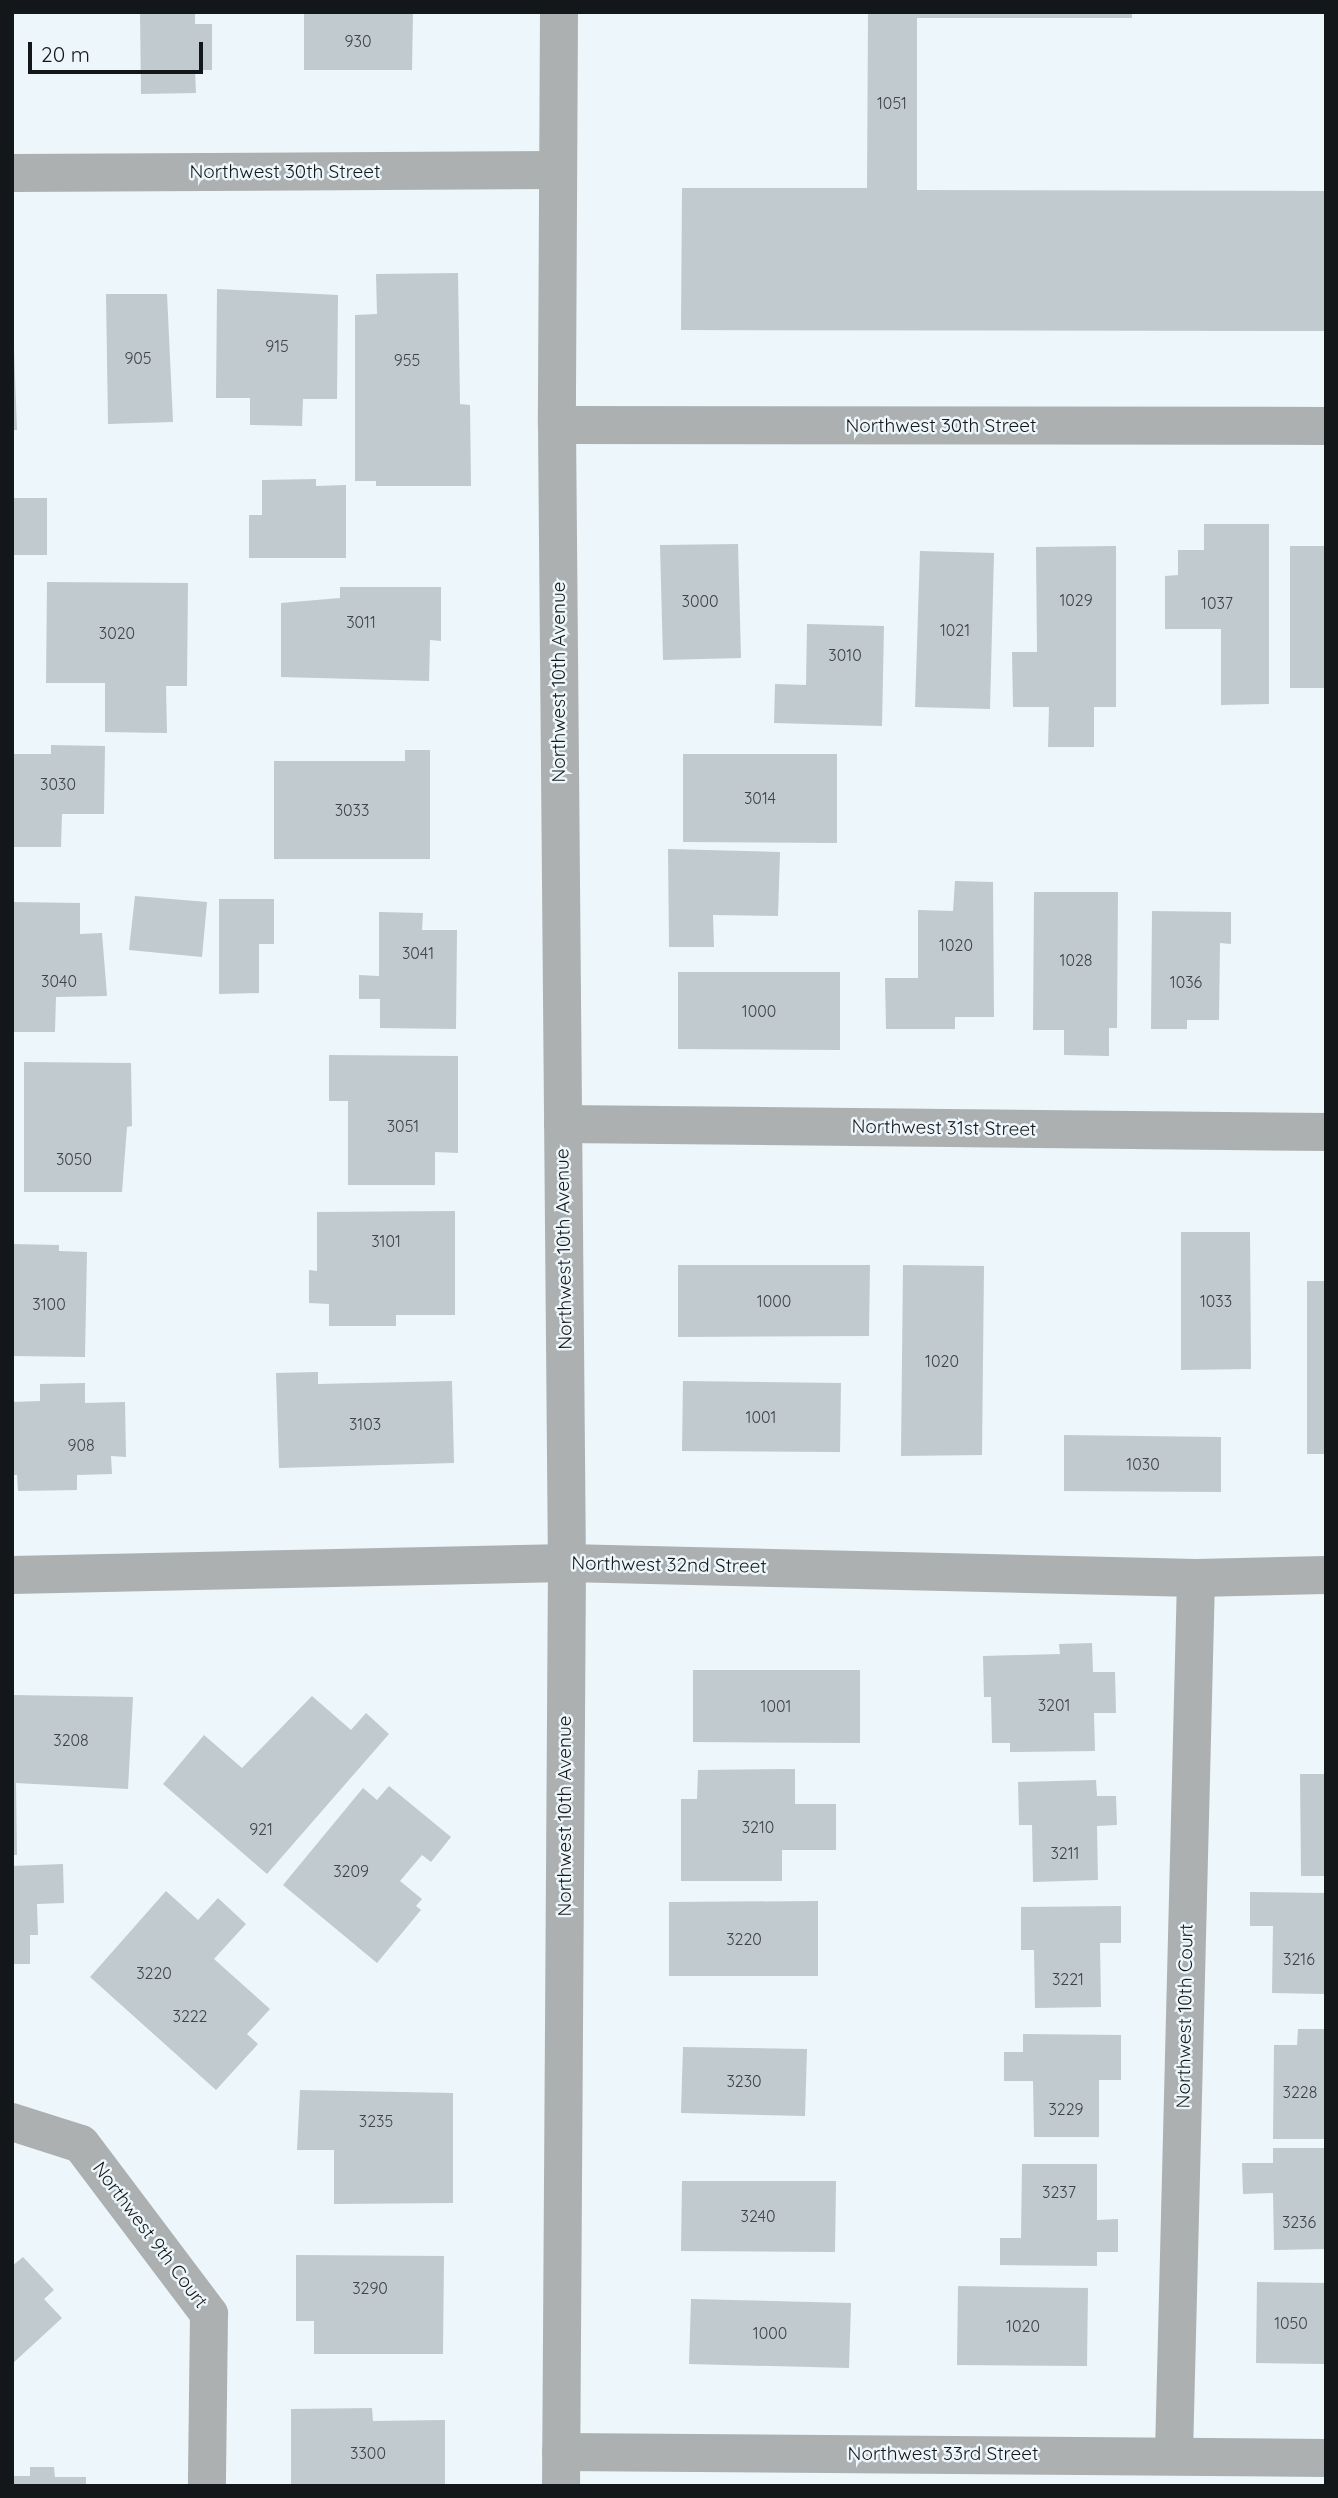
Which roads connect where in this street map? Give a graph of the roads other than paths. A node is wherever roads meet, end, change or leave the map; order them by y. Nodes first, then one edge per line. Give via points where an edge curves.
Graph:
1 (559, 12) edge
2 (558, 170) junction
3 (12, 173) edge
4 (557, 425) junction
5 (1326, 426) edge
6 (563, 1124) junction
7 (1326, 1132) edge
8 (566, 1563) junction
9 (12, 1575) edge
10 (1326, 1576) edge
11 (1196, 1578) junction
12 (12, 2122) edge
13 (1174, 2454) junction
14 (1326, 2458) edge
15 (561, 2469) edge
16 (207, 2486) edge

1 - 2 street, Northwest 10th Avenue
2 - 3 street, Northwest 30th Street
2 - 4 street, Northwest 10th Avenue
4 - 5 street, Northwest 30th Street
4 - 6 street, Northwest 10th Avenue
6 - 7 street, Northwest 31st Street
6 - 8 street, Northwest 10th Avenue
8 - 9 street, Northwest 32nd Street
8 - 11 street, Northwest 32nd Street
8 - 15 street, Northwest 10th Avenue
10 - 11 street, Northwest 32nd Street
11 - 13 street, Northwest 10th Court
12 - 16 street, Northwest 9th Court via 81,2144 209,2314
13 - 14 street, Northwest 33rd Street
13 - 15 street, Northwest 33rd Street

